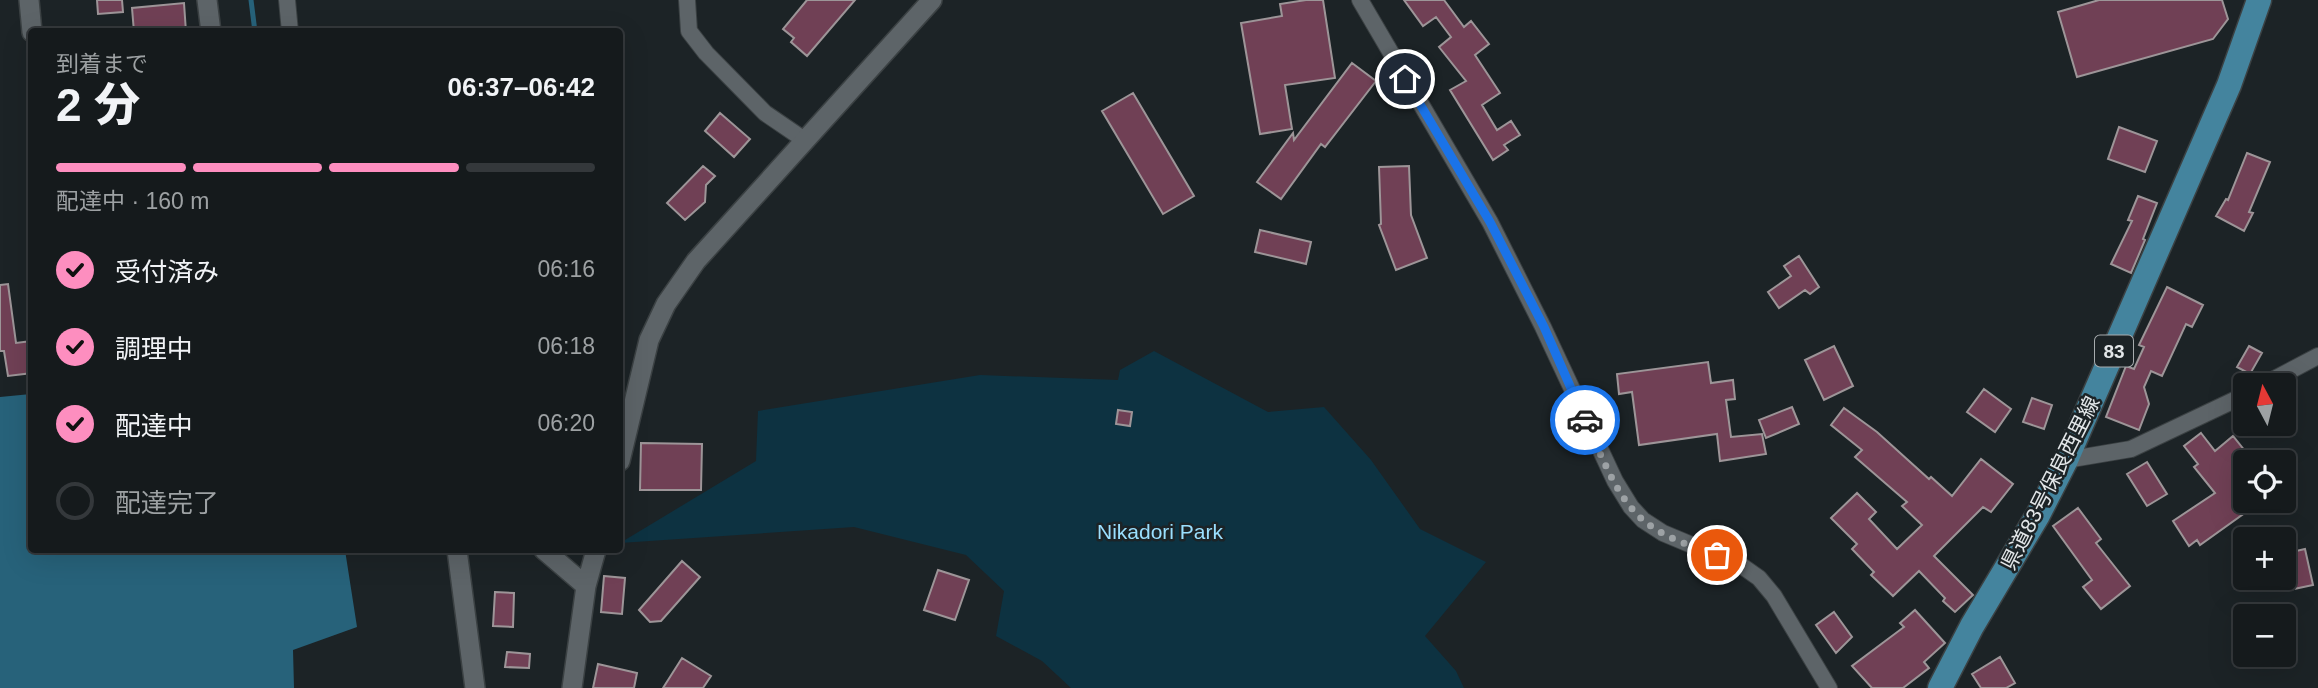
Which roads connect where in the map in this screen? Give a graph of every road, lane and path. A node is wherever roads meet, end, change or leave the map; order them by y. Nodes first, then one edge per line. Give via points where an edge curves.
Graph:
1 (29, 0) edge
2 (207, 0) edge
3 (287, 0) edge
4 (687, 0) edge
5 (932, 0) edge
6 (1360, 0) edge
7 (2259, 0) edge
8 (32, 28) edge
9 (210, 28) edge
10 (290, 28) edge
11 (806, 141) junction
12 (2318, 356) edge
13 (2286, 373) edge
14 (2233, 401) edge
15 (623, 448) edge
16 (2066, 460) junction
17 (457, 553) edge
18 (548, 553) edge
19 (595, 553) edge
20 (586, 586) junction
21 (475, 688) edge
22 (572, 688) edge
23 (1829, 688) edge
24 (1940, 688) edge

1 - 8 street
2 - 9 street
3 - 10 street
4 - 11 street via 689,31 706,53 765,113
5 - 11 street
6 - 23 street via 1490,222 1631,507 1663,533 1742,566 1759,578
7 - 16 main road, 県道83号保良西里線 / 83 via 2229,85
11 - 15 street via 696,261 666,304 649,340
12 - 13 street
14 - 16 street via 2131,449
16 - 24 main road, 県道83号保良西里線 / 83
17 - 21 street
18 - 20 street
19 - 20 street
20 - 22 street

